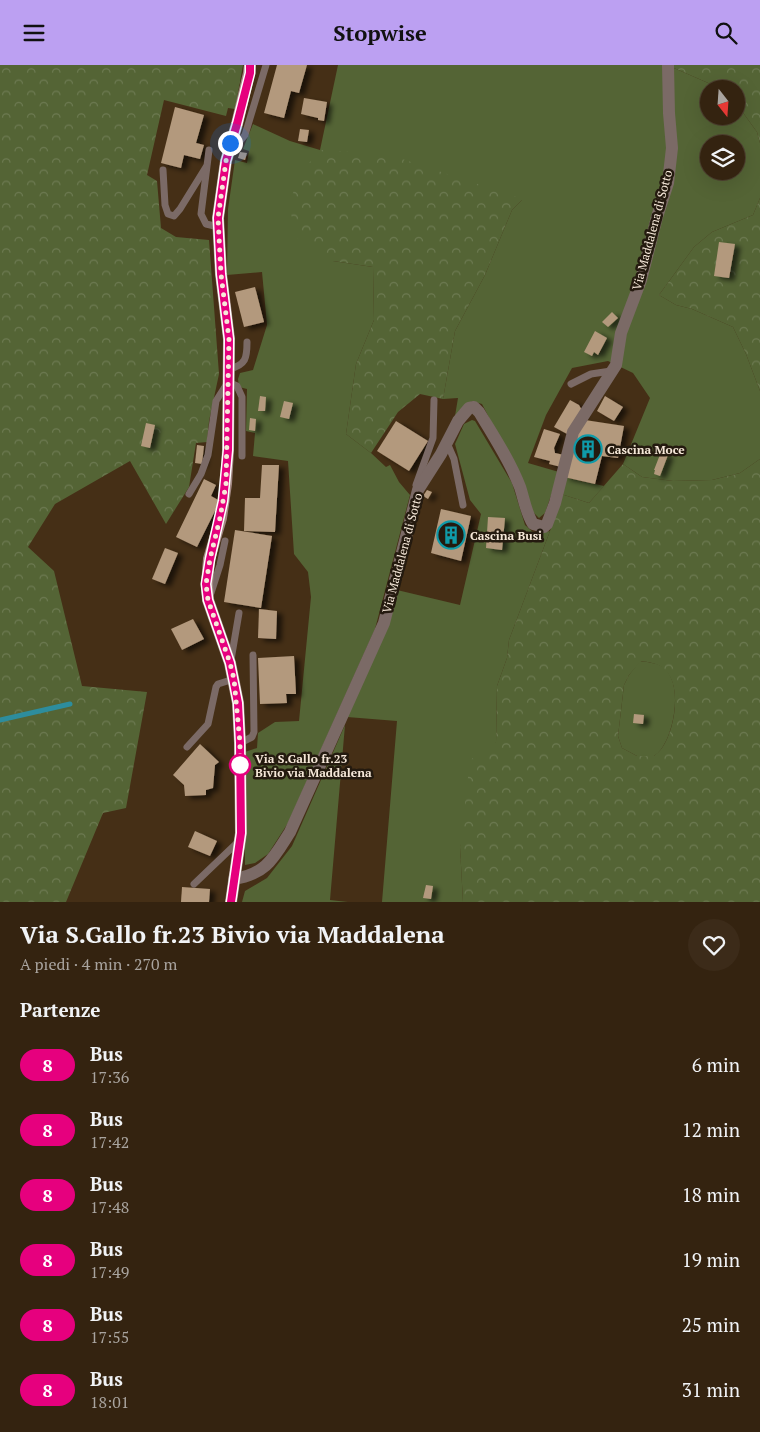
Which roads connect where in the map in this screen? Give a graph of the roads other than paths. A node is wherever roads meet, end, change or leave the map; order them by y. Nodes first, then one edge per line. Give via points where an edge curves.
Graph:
1 (250, 65) edge
2 (266, 65) edge
3 (668, 65) edge
4 (230, 143) junction
5 (209, 149) dead end
6 (206, 167) junction
7 (163, 170) dead end
8 (218, 227) junction
9 (247, 342) dead end
10 (612, 371) junction
11 (228, 375) junction
12 (570, 385) dead end
13 (434, 400) dead end
14 (447, 443) junction
15 (242, 456) dead end
16 (418, 490) junction
17 (189, 494) dead end
18 (463, 505) dead end
19 (225, 541) dead end
20 (208, 600) junction
21 (239, 613) dead end
22 (253, 655) dead end
23 (230, 663) junction
24 (234, 679) junction
25 (240, 743) junction
26 (187, 747) dead end
27 (240, 840) junction
28 (234, 879) junction
29 (194, 884) dead end
30 (231, 902) edge

1 - 4 street
2 - 4 lane via 246,135 240,141
3 - 10 street, Via Maddalena di Sotto via 672,148 668,183
4 - 8 street
5 - 6 lane
6 - 7 lane via 174,217 168,214 165,205
6 - 8 lane via 202,218 206,224
8 - 11 street via 229,339
9 - 11 lane via 244,363
10 - 12 lane via 591,374
10 - 14 street, Via Maddalena di Sotto via 573,432 555,503 544,527 533,524 530,519 519,486 474,407 469,408 458,421
11 - 15 lane via 242,397
11 - 17 lane via 216,401 208,455
11 - 20 street via 226,484 206,584
13 - 16 lane via 433,438 415,485
14 - 16 street, Via Maddalena di Sotto
14 - 18 lane via 454,459
16 - 28 street, Via Maddalena di Sotto via 384,623 290,832 270,863 249,877
19 - 20 lane
20 - 23 street
21 - 23 lane
22 - 25 lane via 254,731 252,737
23 - 24 street
24 - 25 street
24 - 26 lane via 218,683 208,724
25 - 27 street
27 - 28 street
27 - 29 lane
28 - 30 street

